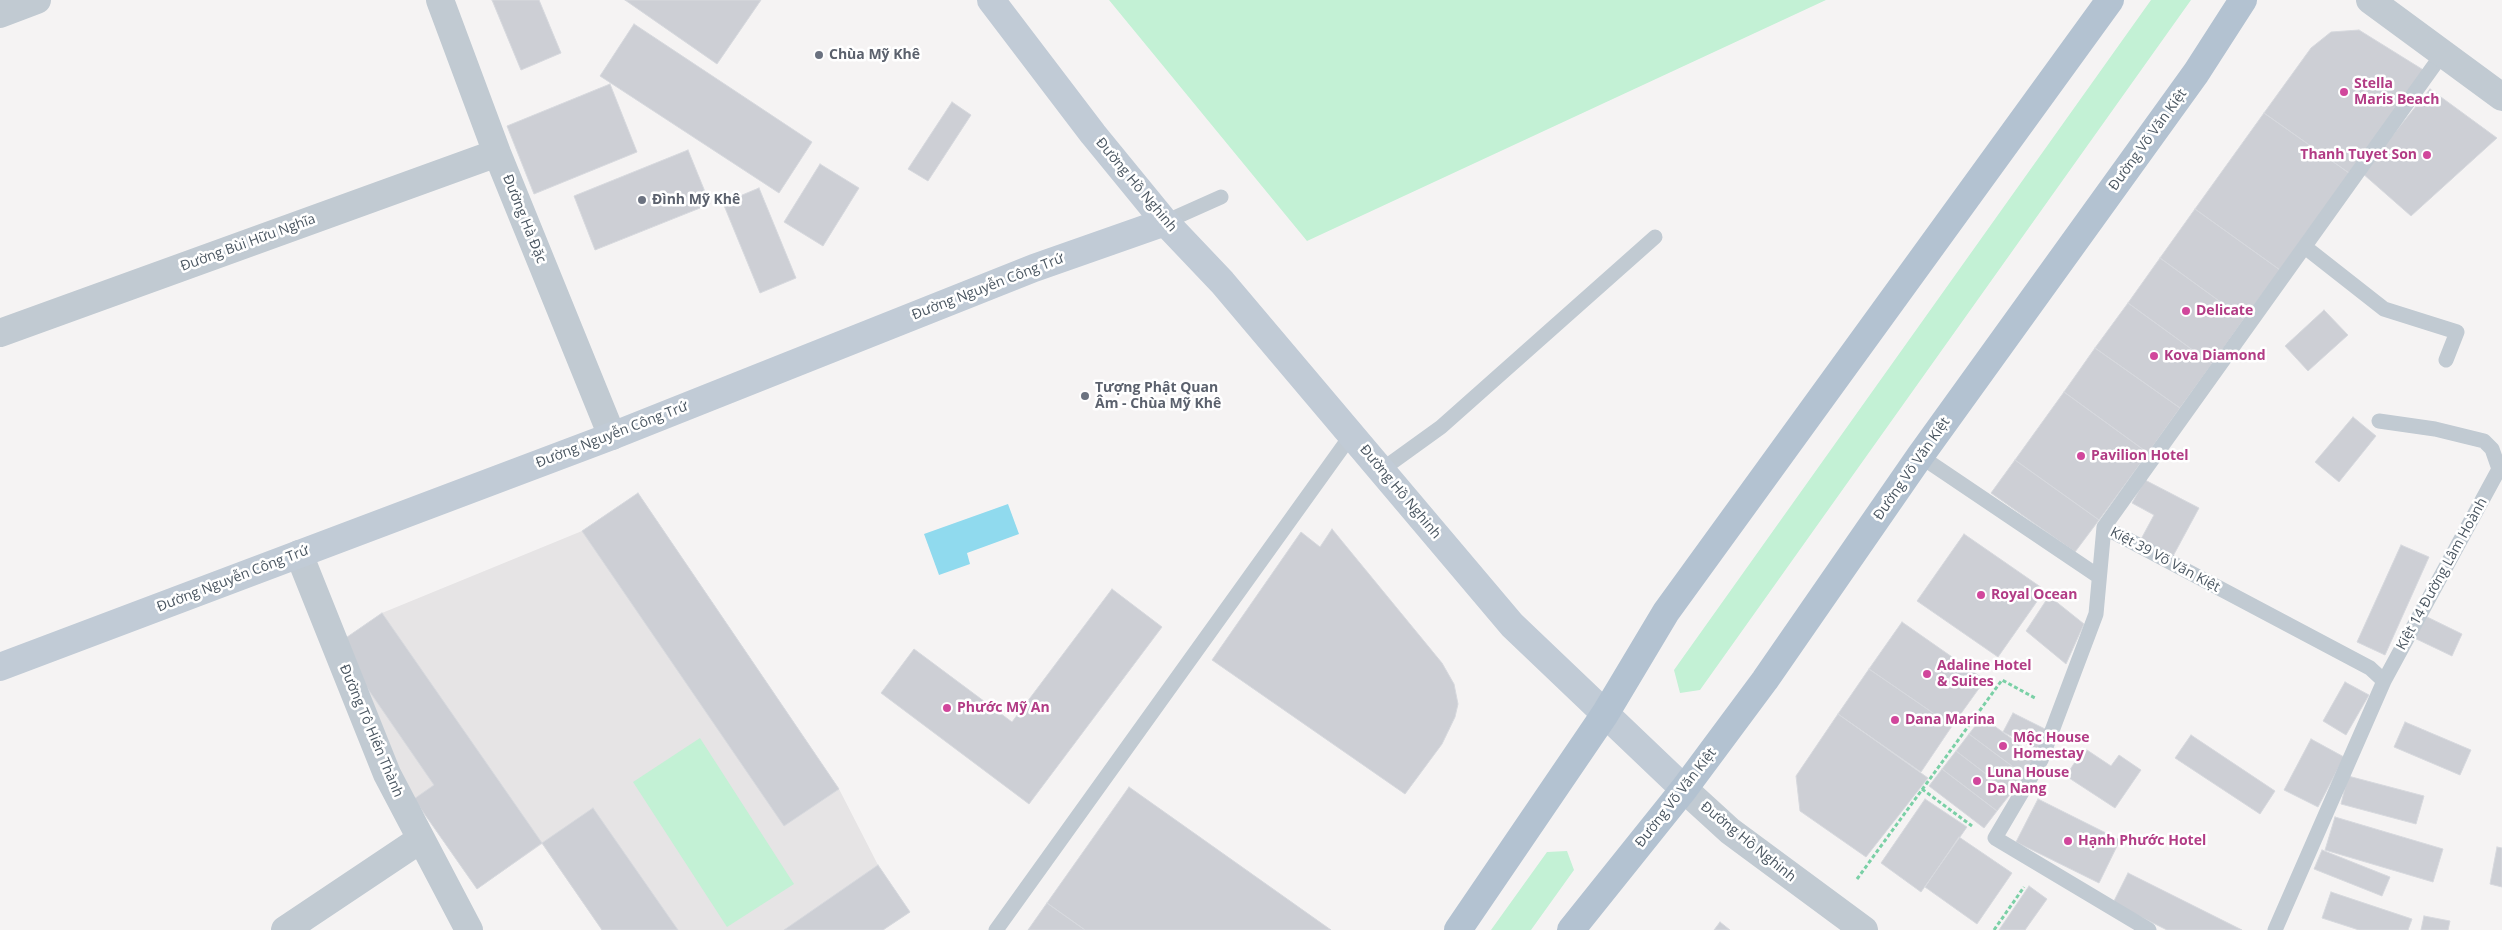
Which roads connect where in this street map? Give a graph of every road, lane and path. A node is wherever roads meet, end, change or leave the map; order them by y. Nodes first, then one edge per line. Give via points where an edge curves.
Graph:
1 (38, 0) edge
2 (440, 0) edge
3 (991, 0) edge
4 (2110, 0) edge
5 (2243, 0) edge
6 (2370, 0) edge
7 (0, 14) edge
8 (2443, 53) junction
9 (2502, 97) edge
10 (497, 153) junction
11 (1220, 197) dead end
12 (1165, 222) junction
13 (1655, 236) dead end
14 (2305, 246) junction
15 (0, 333) edge
16 (2446, 360) dead end
17 (2379, 421) dead end
18 (1352, 434) junction
19 (612, 436) junction
20 (1920, 456) junction
21 (2501, 470) edge
22 (1380, 471) junction
23 (2104, 527) junction
24 (299, 554) junction
25 (2098, 576) junction
26 (0, 666) edge
27 (2384, 681) junction
28 (2061, 711) junction
29 (1605, 714) junction
30 (1684, 789) junction
31 (1922, 789) junction
32 (1995, 838) junction
33 (420, 839) junction
34 (1858, 879) dead end
35 (2025, 885) dead end
36 (285, 930) edge
37 (469, 930) edge
38 (996, 930) edge
39 (1458, 930) edge
40 (1571, 930) edge
41 (1864, 930) edge
42 (1994, 930) edge
43 (2149, 930) edge
44 (2275, 930) edge

1 - 7 street
2 - 10 street, Đường Hà Đặc
3 - 12 street, Đường Hồ Nghinh
4 - 29 main road via 1666,612
5 - 20 main road, Đường Võ Văn Kiệt via 2196,73
6 - 8 street
8 - 9 street
8 - 14 lane
10 - 15 street, Đường Bùi Hữu Nghĩa
10 - 19 street, Đường Hà Đặc
11 - 12 lane, Đường Nguyễn Công Trứ
12 - 18 street, Đường Hồ Nghinh via 1222,282
12 - 19 street, Đường Nguyễn Công Trứ via 1034,268
13 - 22 lane via 1441,427
14 - 16 lane via 2384,309 2457,332
14 - 23 lane
17 - 21 lane via 2435,428 2484,441 2492,449
18 - 22 street, Đường Hồ Nghinh
18 - 38 lane
19 - 24 street, Đường Nguyễn Công Trứ
20 - 25 lane
20 - 30 main road, Đường Võ Văn Kiệt via 1766,680
21 - 27 lane, Kiệt 14 Đường Lâm Hoành
22 - 29 street, Đường Hồ Nghinh via 1512,625
23 - 25 lane, Kiệt 39 Võ Văn Kiệt
23 - 27 lane, Kiệt 39 Võ Văn Kiệt via 2370,668
24 - 26 street, Đường Nguyễn Công Trứ
24 - 33 street, Đường Tô Hiến Thành via 387,774
25 - 28 lane, Kiệt 39 Võ Văn Kiệt via 2096,614
27 - 44 lane
28 - 31 path via 2002,680
28 - 32 lane, Kiệt 39 Võ Văn Kiệt via 2041,760
29 - 30 street, Đường Hồ Nghinh
29 - 39 main road
30 - 40 main road, Đường Võ Văn Kiệt
30 - 41 street, Đường Hồ Nghinh via 1730,830
31 - 32 path via 1983,835
31 - 34 path
32 - 43 lane
33 - 36 street
33 - 37 street, Đường Tô Hiến Thành
35 - 42 path

